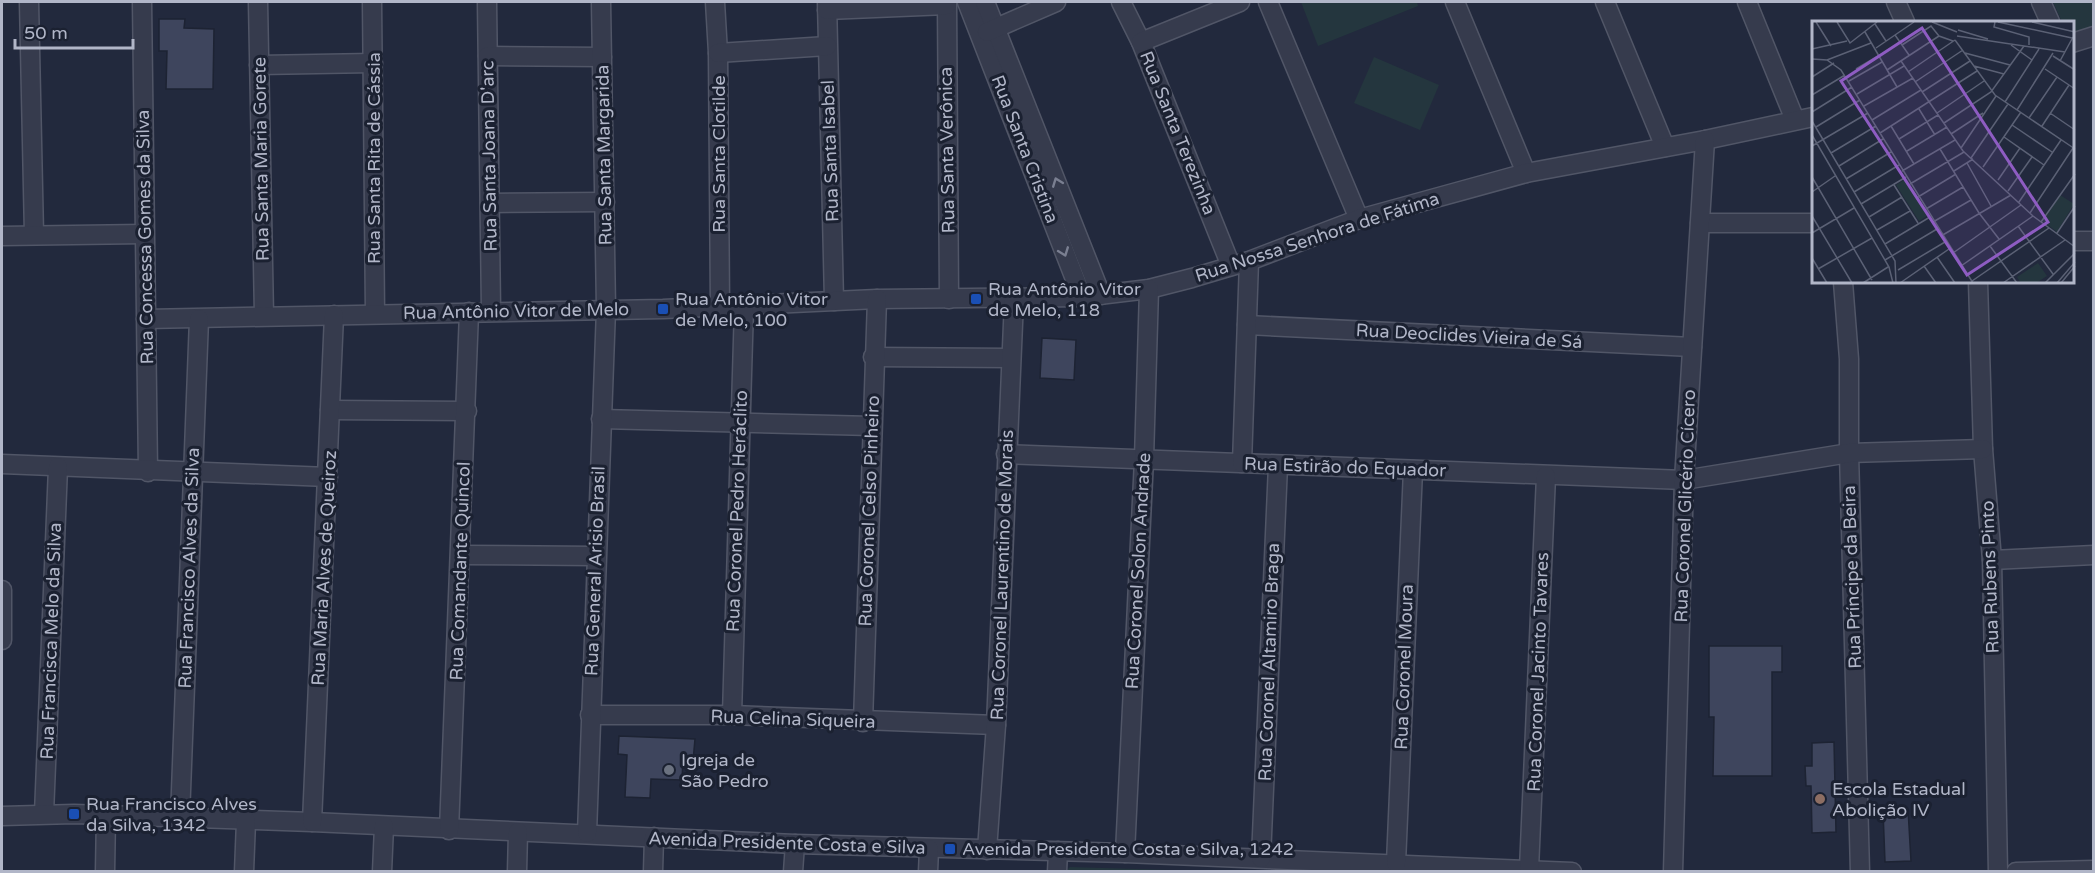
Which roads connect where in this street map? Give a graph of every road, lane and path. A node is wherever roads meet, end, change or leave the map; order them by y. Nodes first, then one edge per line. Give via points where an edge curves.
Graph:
1 (28, 2) edge
2 (142, 2) edge
3 (258, 2) edge
4 (372, 2) edge
5 (487, 2) edge
6 (601, 2) edge
7 (715, 2) edge
8 (967, 2) edge
9 (985, 2) edge
10 (1056, 2) edge
11 (1121, 2) edge
12 (1240, 2) edge
13 (1268, 2) edge
14 (1455, 2) edge
15 (1605, 2) edge
16 (1747, 2) edge
17 (1896, 2) edge
18 (2041, 2) edge
19 (947, 4) edge
20 (827, 6) edge
21 (1905, 21) edge
22 (2050, 21) edge
23 (988, 32) junction
24 (2094, 36) edge
25 (1141, 42) junction
26 (2074, 43) edge
27 (827, 46) junction
28 (718, 53) junction
29 (488, 56) junction
30 (602, 57) junction
31 (373, 63) junction
32 (259, 65) junction
33 (1804, 118) edge
34 (1705, 140) junction
35 (1665, 147) junction
36 (1526, 173) junction
37 (605, 202) junction
38 (490, 203) junction
39 (1359, 219) junction
40 (1700, 223) junction
41 (1812, 223) edge
42 (144, 234) junction
43 (34, 235) junction
44 (2, 236) edge
45 (2074, 241) edge
46 (2094, 241) edge
47 (1240, 263) junction
48 (1843, 284) edge
49 (1978, 284) edge
50 (1149, 289) junction
51 (1101, 295) junction
52 (1082, 297) junction
53 (877, 299) junction
54 (949, 299) junction
55 (1014, 300) junction
56 (834, 301) junction
57 (744, 306) junction
58 (720, 307) junction
59 (606, 309) junction
60 (491, 311) junction
61 (469, 312) junction
62 (375, 314) junction
63 (334, 315) junction
64 (264, 316) junction
65 (146, 319) junction
66 (199, 319) junction
67 (1247, 325) junction
68 (1692, 347) junction
69 (873, 357) junction
70 (1010, 358) junction
71 (330, 410) junction
72 (466, 411) junction
73 (601, 419) junction
74 (739, 423) junction
75 (872, 426) junction
76 (1983, 449) junction
77 (1849, 453) junction
78 (1006, 454) junction
79 (1144, 459) junction
80 (1242, 463) junction
81 (2, 464) edge
82 (1278, 465) junction
83 (58, 467) junction
84 (1413, 470) junction
85 (192, 471) junction
86 (147, 472) junction
87 (1546, 476) junction
88 (328, 477) junction
89 (1684, 480) junction
90 (461, 555) junction
91 (2094, 555) edge
92 (596, 556) junction
93 (1992, 560) junction
94 (2, 590) edge
95 (2, 640) edge
96 (590, 715) junction
97 (732, 716) junction
98 (863, 722) junction
99 (996, 725) junction
100 (44, 814) junction
101 (106, 815) junction
102 (2, 816) edge
103 (180, 817) junction
104 (246, 821) junction
105 (312, 822) junction
106 (384, 826) junction
107 (449, 830) junction
108 (518, 832) junction
109 (586, 833) junction
110 (654, 837) junction
111 (795, 844) junction
112 (929, 849) junction
113 (987, 850) junction
114 (1058, 851) junction
115 (1125, 853) junction
116 (1261, 858) junction
117 (1396, 863) junction
118 (1470, 869) edge
119 (1529, 869) junction
120 (2094, 870) edge
121 (105, 872) edge
122 (244, 872) edge
123 (382, 872) edge
124 (517, 872) edge
125 (653, 872) edge
126 (793, 872) edge
127 (928, 872) edge
128 (1057, 872) edge
129 (1572, 872) edge
130 (1673, 872) edge
131 (1860, 872) edge
132 (1998, 872) edge
133 (2016, 872) edge

1 - 43 street
2 - 42 street, Rua Concessa Gomes da Silva
3 - 32 street, Rua Santa Maria Gorete
4 - 31 street, Rua Santa Rita de Cássia
5 - 29 street, Rua Santa Joana D'arc
6 - 30 street, Rua Santa Margarida
7 - 28 street, Rua Santa Clotilde
8 - 23 street, Rua Santa Cristina
9 - 23 street, Rua Santa Cristina
10 - 23 street
11 - 25 street, Rua Santa Terezinha
12 - 25 street
13 - 39 street
14 - 36 street
15 - 35 street
16 - 33 street
17 - 21 street
18 - 22 street
19 - 20 street
19 - 54 street, Rua Santa Verônica
20 - 27 street, Rua Santa Isabel
51 -> 23 street, Rua Santa Cristina
23 -> 52 street, Rua Santa Cristina
24 - 26 street
25 - 47 street, Rua Santa Terezinha
27 - 28 street
27 - 56 street, Rua Santa Isabel
28 - 58 street, Rua Santa Clotilde
29 - 30 street
29 - 38 street, Rua Santa Joana D'arc
30 - 37 street, Rua Santa Margarida
31 - 32 street
31 - 62 street, Rua Santa Rita de Cássia
32 - 64 street, Rua Santa Maria Gorete
33 - 34 street, Rua Nossa Senhora de Fátima
34 - 35 street, Rua Nossa Senhora de Fátima
34 - 40 street, Rua Coronel Glicério Cícero
35 - 36 street, Rua Nossa Senhora de Fátima
36 - 39 street, Rua Nossa Senhora de Fátima
37 - 38 street
37 - 59 street, Rua Santa Margarida
38 - 60 street, Rua Santa Joana D'arc
39 - 47 street, Rua Nossa Senhora de Fátima
40 - 41 street
40 - 68 street, Rua Coronel Glicério Cícero
42 - 43 street
42 - 65 street, Rua Concessa Gomes da Silva
43 - 44 street
45 - 46 street
47 - 50 street, Rua Nossa Senhora de Fátima
47 - 67 street
48 - 77 street, Rua Príncipe da Beira via 1849,359
49 - 76 street, Rua Rubens Pinto
50 - 51 street, Rua Nossa Senhora de Fátima
50 - 79 street, Rua Coronel Solon Andrade
51 - 52 street, Rua Antônio Vitor de Melo
52 - 55 street, Rua Antônio Vitor de Melo
53 - 54 street, Rua Antônio Vitor de Melo
53 - 56 street, Rua Antônio Vitor de Melo
53 - 69 street, Rua Coronel Celso Pinheiro
54 - 55 street, Rua Antônio Vitor de Melo
55 - 70 street, Rua Coronel Laurentino de Morais
56 - 57 street, Rua Antônio Vitor de Melo
57 - 58 street, Rua Antônio Vitor de Melo
57 - 74 street, Rua Coronel Pedro Heráclito
58 - 59 street, Rua Antônio Vitor de Melo
59 - 60 street, Rua Antônio Vitor de Melo
59 - 73 street, Rua General Arisio Brasil
60 - 61 street, Rua Antônio Vitor de Melo
61 - 62 street, Rua Antônio Vitor de Melo
61 - 72 street, Rua Comandante Quincol
62 - 63 street, Rua Antônio Vitor de Melo
63 - 64 street, Rua Antônio Vitor de Melo
63 - 71 street, Rua Maria Alves de Queiroz
64 - 66 street, Rua Antônio Vitor de Melo
65 - 66 street, Rua Antônio Vitor de Melo
65 - 86 street, Rua Concessa Gomes da Silva
66 - 85 street, Rua Francisco Alves da Silva
67 - 68 street, Rua Deoclides Vieira de Sá
67 - 80 street
68 - 89 street, Rua Coronel Glicério Cícero
69 - 70 street
69 - 75 street, Rua Coronel Celso Pinheiro
70 - 78 street, Rua Coronel Laurentino de Morais
71 - 72 street
71 - 88 street, Rua Maria Alves de Queiroz
72 - 90 street, Rua Comandante Quincol
73 - 74 street
73 - 92 street, Rua General Arisio Brasil
74 - 75 street
74 - 97 street, Rua Coronel Pedro Heráclito
75 - 98 street, Rua Coronel Celso Pinheiro
76 - 77 street, Rua Estirão do Equador
76 - 93 street, Rua Rubens Pinto
77 - 89 street, Rua Estirão do Equador
77 - 131 street, Rua Príncipe da Beira
78 - 79 street, Rua Estirão do Equador
78 - 99 street, Rua Coronel Laurentino de Morais
79 - 80 street, Rua Estirão do Equador
79 - 115 street, Rua Coronel Solon Andrade
80 - 82 street, Rua Estirão do Equador
81 - 83 street
82 - 84 street, Rua Estirão do Equador
82 - 116 street, Rua Coronel Altamiro Braga
83 - 86 street
83 - 100 street, Rua Francisca Melo da Silva
84 - 87 street, Rua Estirão do Equador
84 - 117 street, Rua Coronel Moura
85 - 86 street
85 - 88 street
85 - 103 street, Rua Francisco Alves da Silva
87 - 89 street, Rua Estirão do Equador
87 - 119 street, Rua Coronel Jacinto Tavares
88 - 105 street, Rua Maria Alves de Queiroz
89 - 130 street, Rua Coronel Glicério Cícero
90 - 92 street
90 - 107 street, Rua Comandante Quincol
91 - 93 street
92 - 96 street, Rua General Arisio Brasil
93 - 132 street, Rua Rubens Pinto
94 - 95 street
96 - 97 street, Rua Celina Siqueira
96 - 109 street, Rua General Arisio Brasil
97 - 98 street, Rua Celina Siqueira
98 - 99 street, Rua Celina Siqueira
99 - 113 street, Rua Coronel Laurentino de Morais
100 - 101 street, Avenida Presidente Costa e Silva
100 - 102 street, Avenida Presidente Costa e Silva
101 - 103 street, Avenida Presidente Costa e Silva
101 - 121 street
103 - 104 street, Avenida Presidente Costa e Silva
104 - 105 street, Avenida Presidente Costa e Silva
104 - 122 street
105 - 106 street, Avenida Presidente Costa e Silva
106 - 107 street, Avenida Presidente Costa e Silva
106 - 123 street
107 - 108 street, Avenida Presidente Costa e Silva
108 - 109 street, Avenida Presidente Costa e Silva
108 - 124 street
109 - 110 street, Avenida Presidente Costa e Silva
110 - 111 street, Avenida Presidente Costa e Silva
110 - 125 street
111 - 112 street, Avenida Presidente Costa e Silva
111 - 126 street
112 - 113 street, Avenida Presidente Costa e Silva
112 - 127 street
113 - 114 street, Avenida Presidente Costa e Silva
114 - 115 street, Avenida Presidente Costa e Silva
114 - 128 street
115 - 116 street, Avenida Presidente Costa e Silva
116 - 117 street, Avenida Presidente Costa e Silva
117 - 118 street, Avenida Presidente Costa e Silva
118 - 119 street, Avenida Presidente Costa e Silva
119 - 129 street, Avenida Presidente Costa e Silva
120 - 133 street

